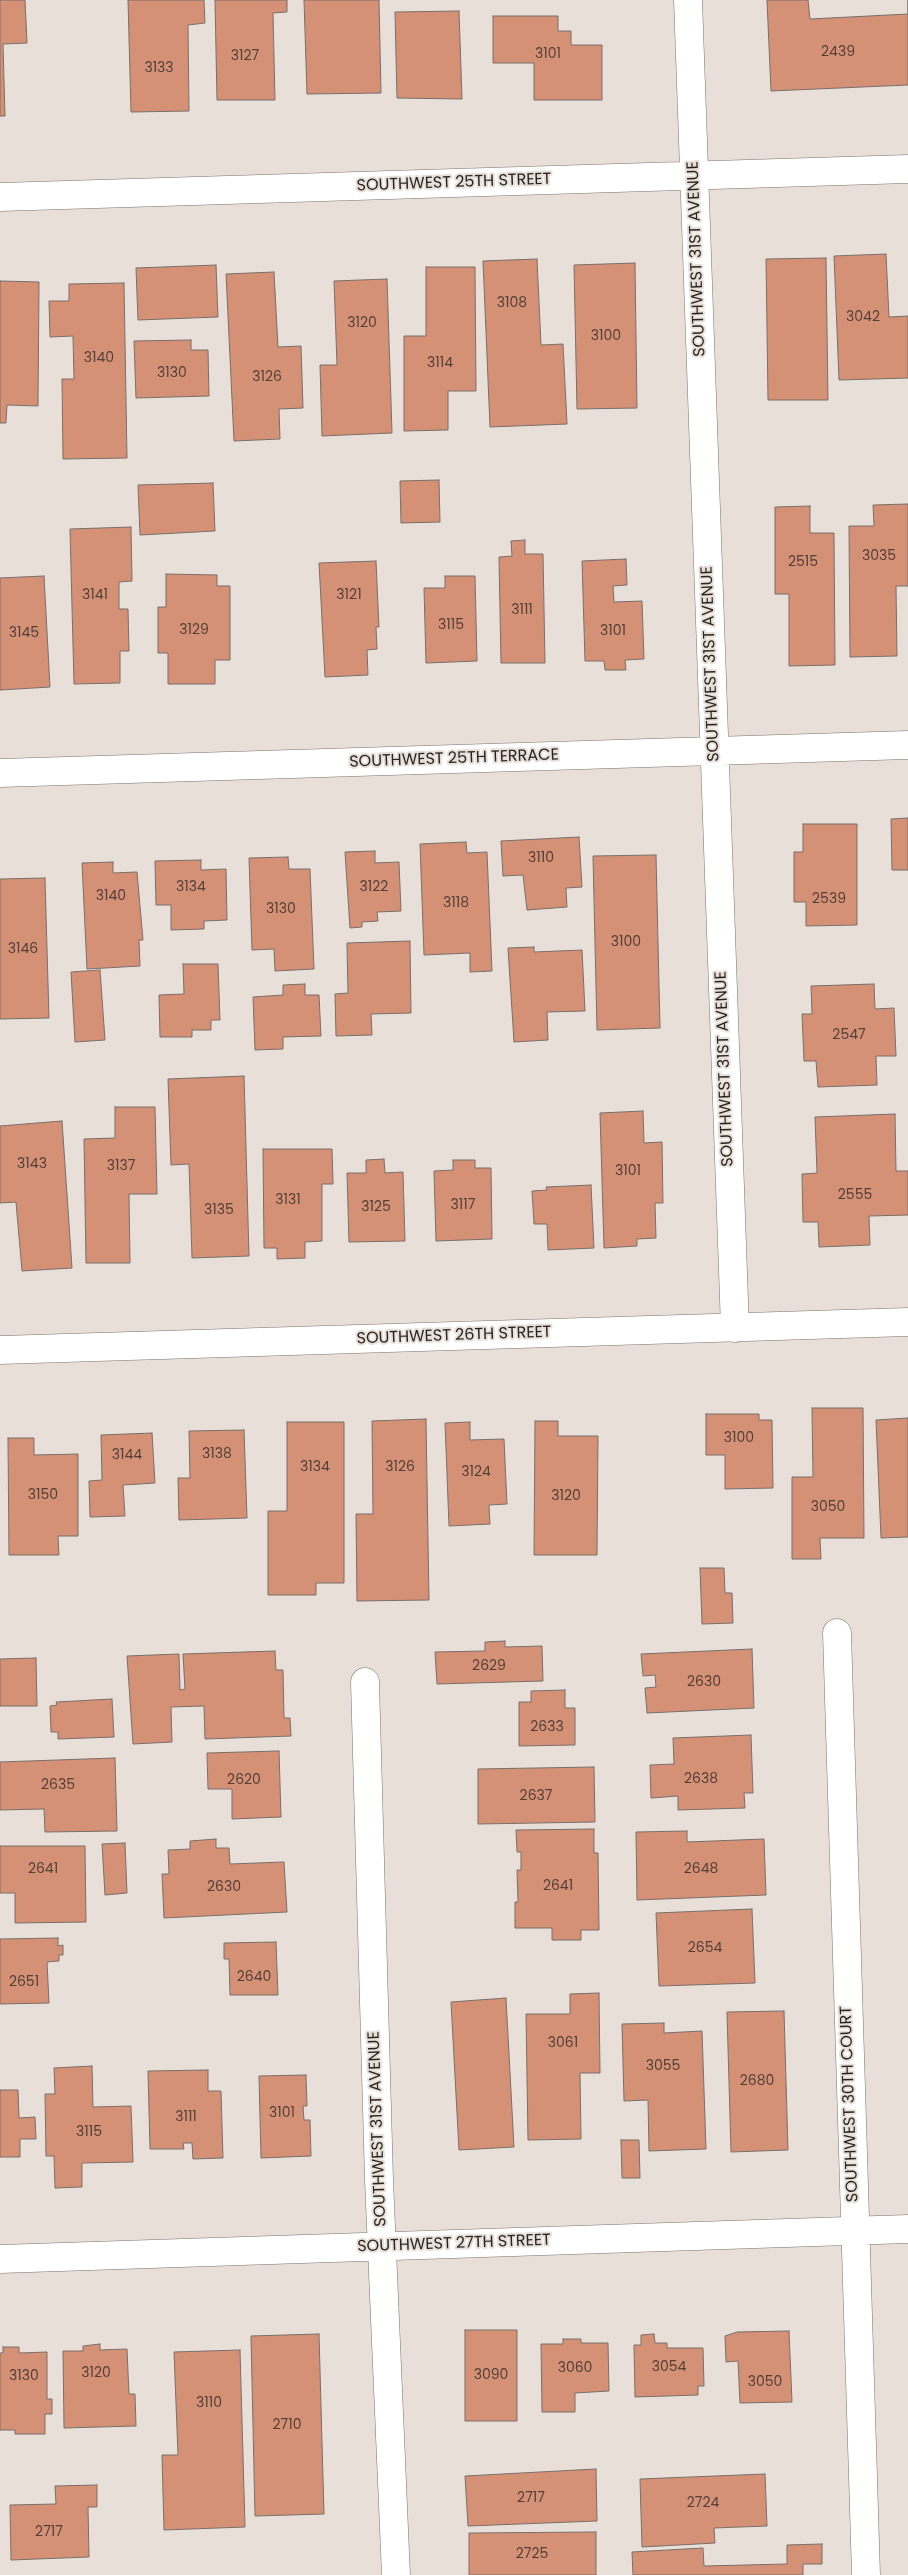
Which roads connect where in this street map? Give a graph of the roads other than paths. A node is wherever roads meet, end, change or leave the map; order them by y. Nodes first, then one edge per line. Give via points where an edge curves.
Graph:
1 (688, 0) edge
2 (908, 169) edge
3 (694, 175) junction
4 (0, 197) edge
5 (908, 745) edge
6 (714, 751) junction
7 (0, 773) edge
8 (908, 1322) edge
9 (735, 1328) junction
10 (0, 1350) edge
11 (836, 1634) dead end
12 (365, 1682) dead end
13 (908, 2229) edge
14 (854, 2231) junction
15 (383, 2246) junction
16 (0, 2259) edge
17 (396, 2575) edge
18 (866, 2575) edge

1 - 3 street, SOUTHWEST 31ST AVENUE
2 - 3 street, SOUTHWEST 25TH STREET
3 - 4 street, SOUTHWEST 25TH STREET
3 - 6 street, SOUTHWEST 31ST AVENUE
5 - 6 street, SOUTHWEST 25TH TERRACE
6 - 7 street, SOUTHWEST 25TH TERRACE
6 - 9 street, SOUTHWEST 31ST AVENUE
8 - 9 street, SOUTHWEST 26TH STREET
9 - 10 street, SOUTHWEST 26TH STREET
11 - 14 street, SOUTHWEST 30TH COURT
12 - 15 street, SOUTHWEST 31ST AVENUE via 378,2180
13 - 14 street, SOUTHWEST 27TH STREET
14 - 15 street, SOUTHWEST 27TH STREET
14 - 18 street, SOUTHWEST 30TH COURT
15 - 16 street, SOUTHWEST 27TH STREET
15 - 17 street, SOUTHWEST 31ST AVENUE

